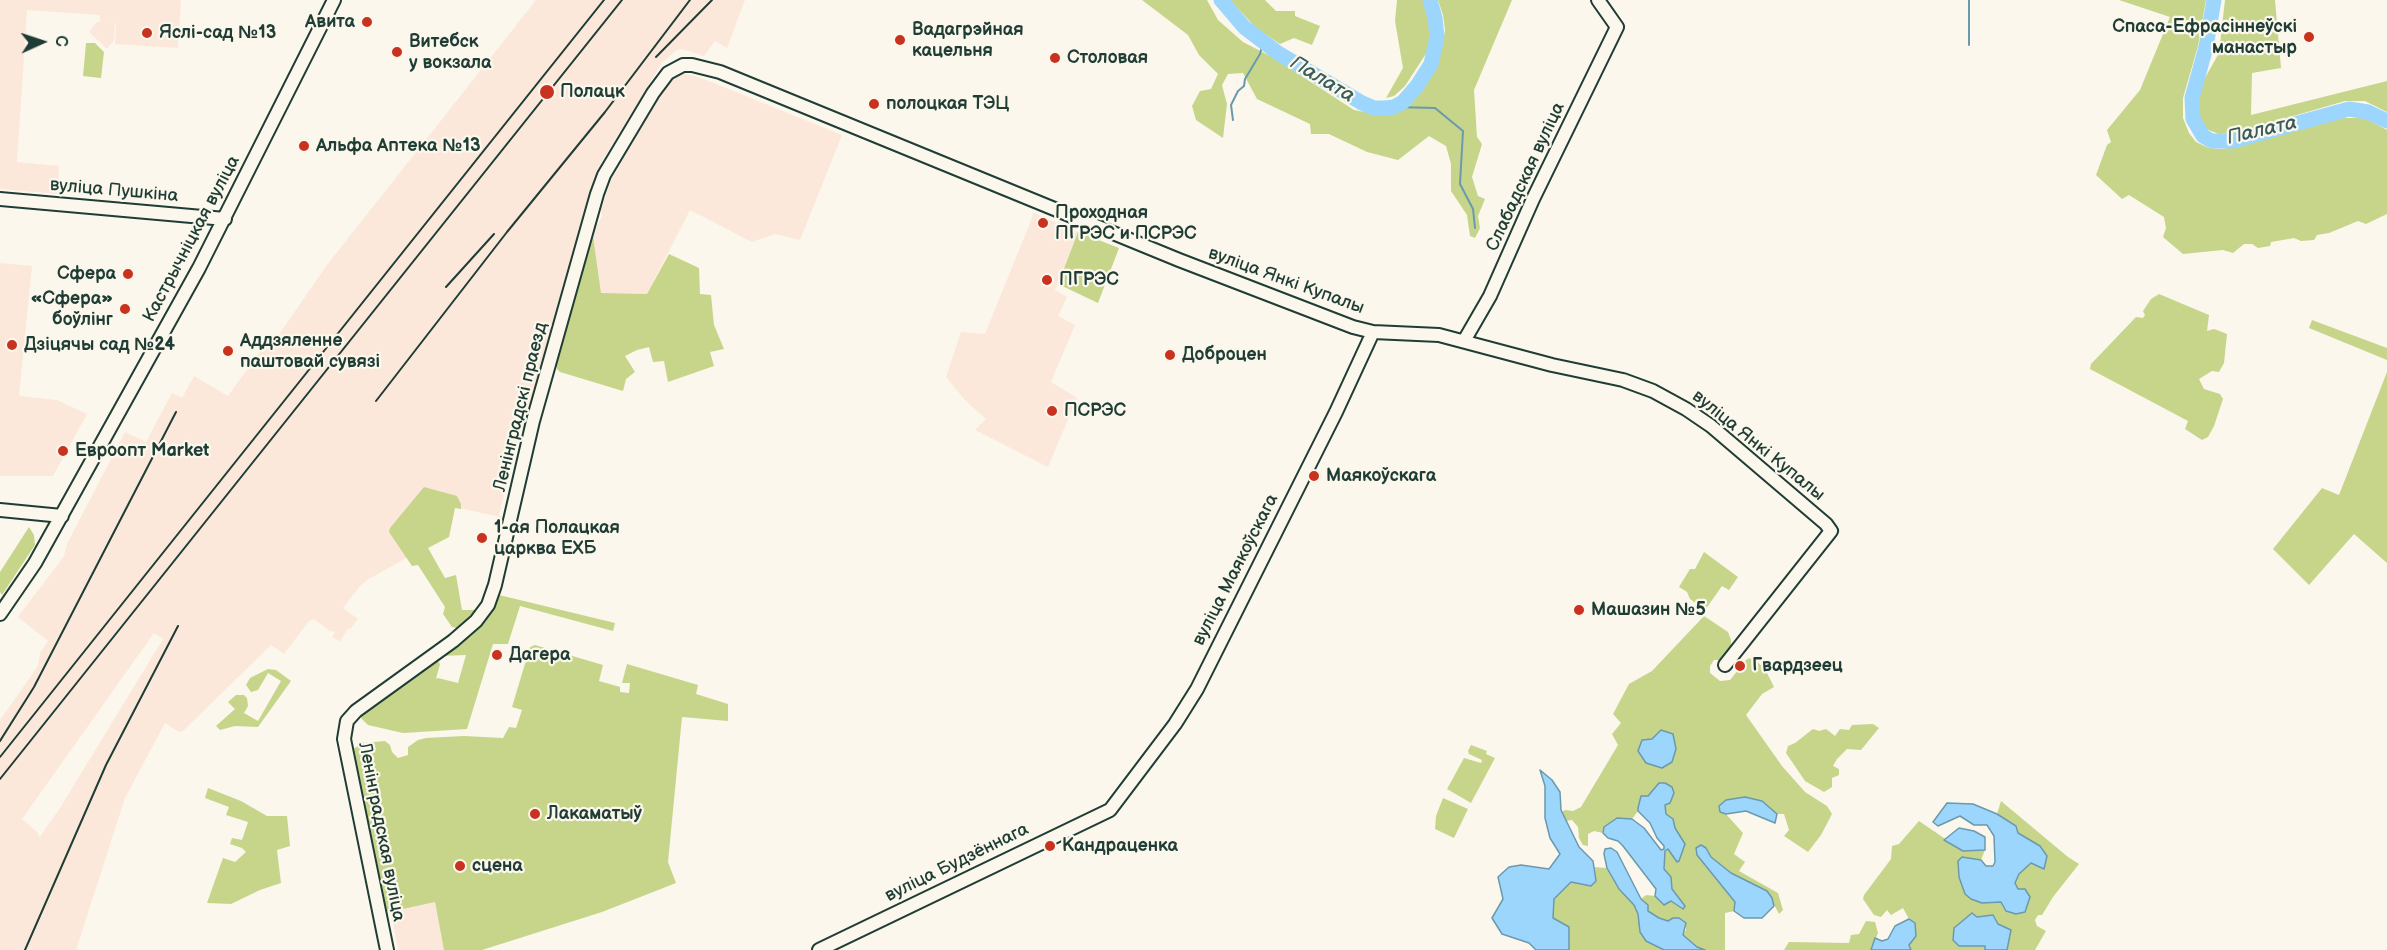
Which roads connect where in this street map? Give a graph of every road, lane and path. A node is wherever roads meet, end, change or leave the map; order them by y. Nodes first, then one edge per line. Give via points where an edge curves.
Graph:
1 (334, 0) edge
2 (1598, 0) edge
3 (683, 65) joint
4 (0, 199) edge
5 (225, 219) junction
6 (1373, 332) junction
7 (1464, 341) junction
8 (0, 510) edge
9 (62, 516) junction
10 (0, 614) edge
11 (1725, 665) dead end
12 (347, 720) joint
13 (1110, 810) joint
14 (387, 950) edge
15 (819, 950) edge

1 - 5 street, Кастрычніцкая вуліца
2 - 7 street, Слабадская вуліца via 1617,27 1533,199 1491,296
3 - 6 street, вуліца Янкі Купалы via 720,72 1195,267
3 - 12 street, Ленінградскі праезд via 668,73 652,93 601,185 533,421 488,605 477,621 453,641
4 - 5 street, вуліца Пушкіна
5 - 9 street, Кастрычніцкая вуліца
6 - 7 street, вуліца Янкі Купалы via 1417,333
6 - 13 street, вуліца Маякоўскага via 1197,689
7 - 11 street, вуліца Янкі Купалы via 1653,391 1711,426 1826,524 1831,531
8 - 9 street
9 - 10 street, Кастрычніцкая вуліца
12 - 14 street, Ленінградская вуліца via 344,739
13 - 15 street, вуліца Будзённага

